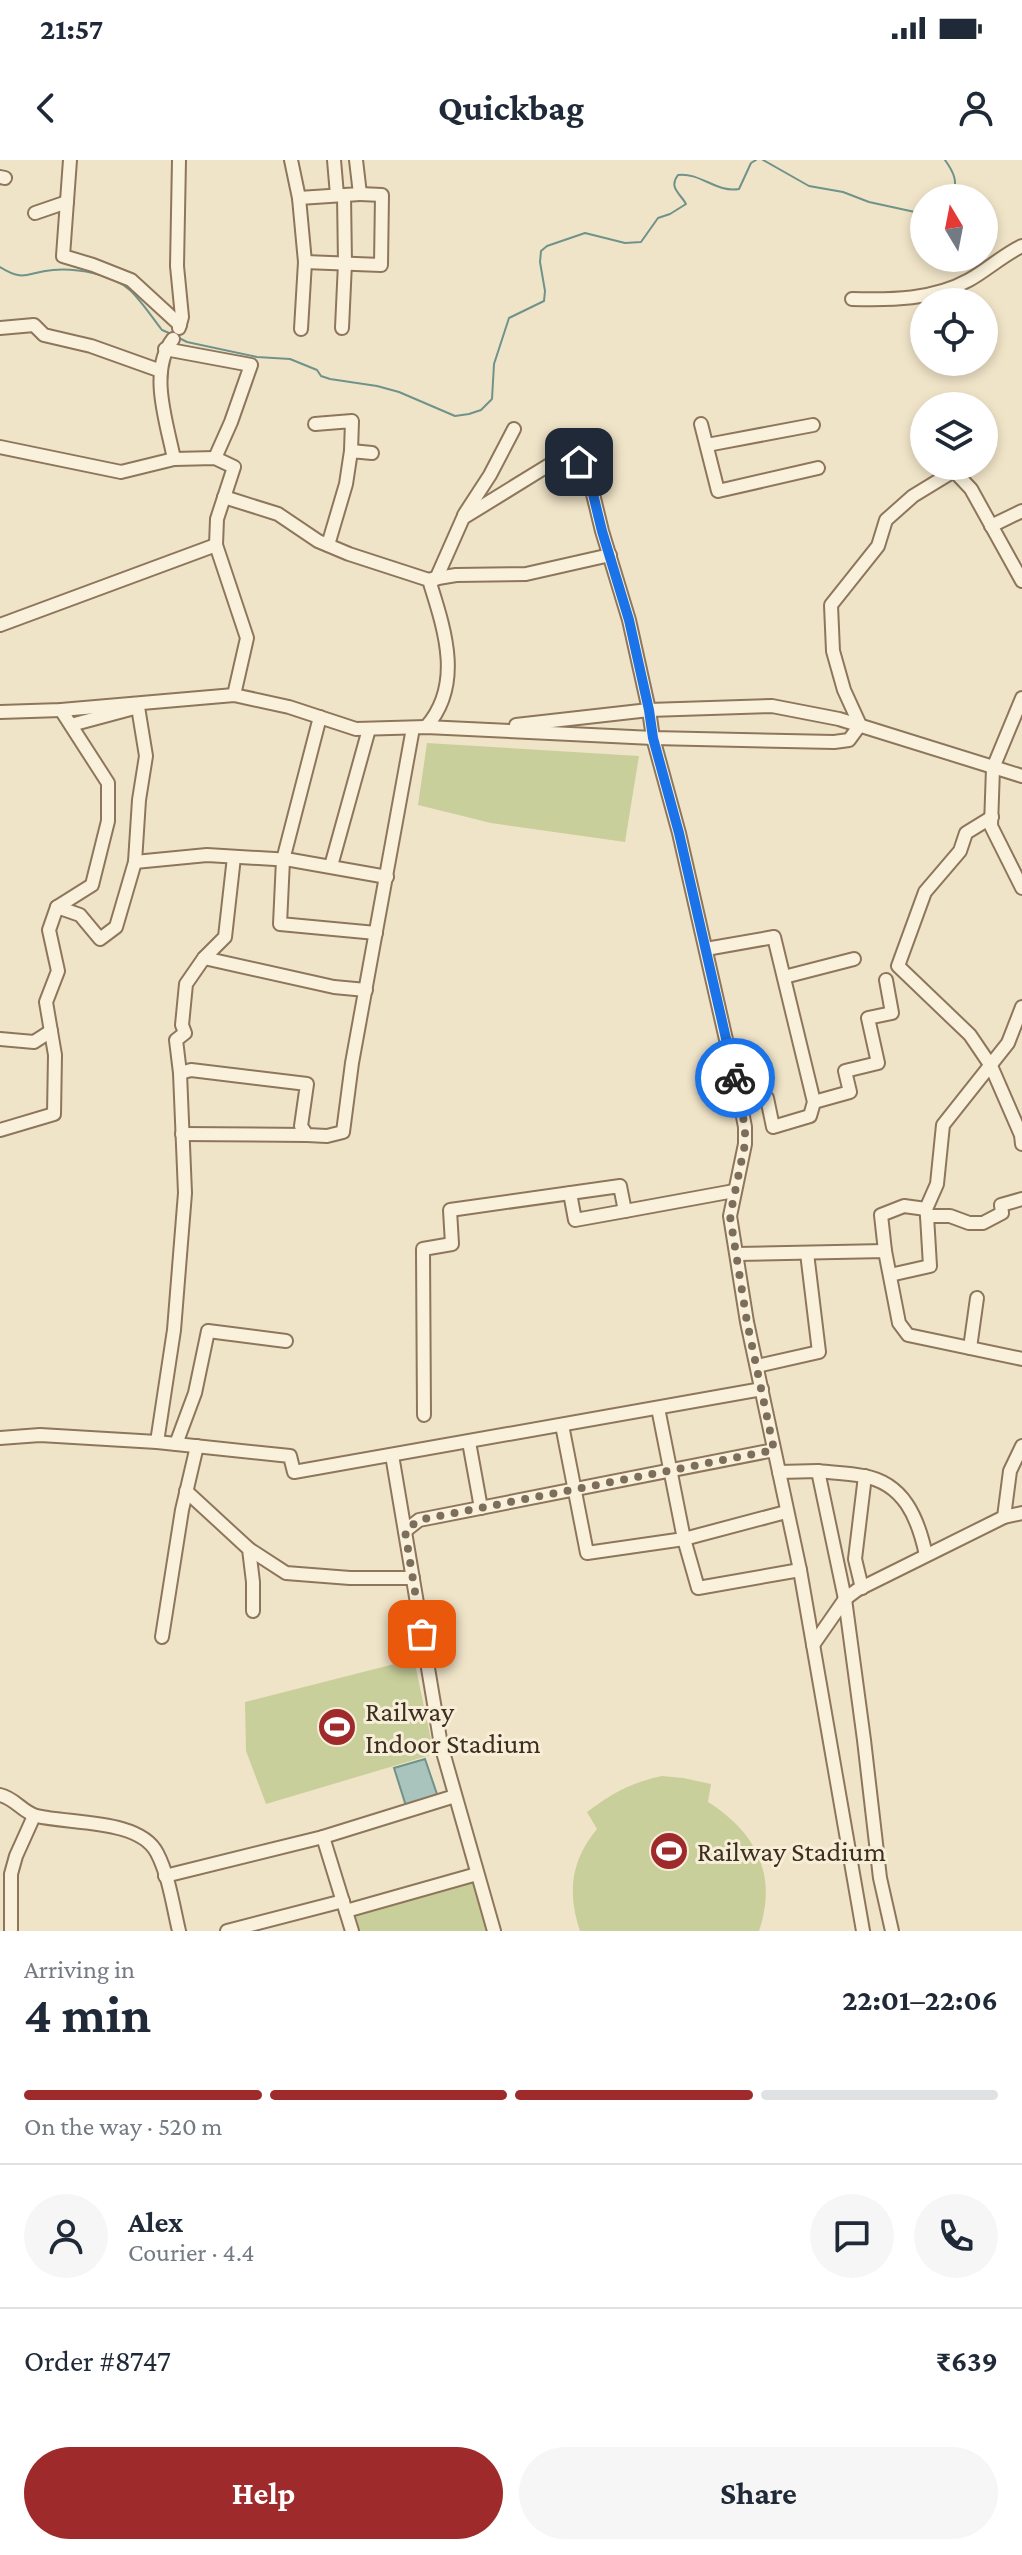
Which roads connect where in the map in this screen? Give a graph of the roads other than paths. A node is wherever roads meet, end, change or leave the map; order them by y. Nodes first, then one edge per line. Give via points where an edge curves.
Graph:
1 (70, 160) edge
2 (179, 160) edge
3 (291, 160) edge
4 (334, 160) edge
5 (356, 160) edge
6 (360, 194) junction
7 (340, 195) junction
8 (299, 198) junction
9 (67, 202) junction
10 (35, 213) dead end
11 (1022, 246) edge
12 (305, 262) junction
13 (345, 263) junction
14 (852, 299) dead end
15 (0, 328) edge
16 (342, 328) dead end
17 (301, 329) dead end
18 (174, 336) junction
19 (161, 371) junction
20 (315, 424) dead end
21 (701, 424) dead end
22 (813, 425) dead end
23 (514, 429) dead end
24 (707, 445) junction
25 (0, 447) edge
26 (351, 451) junction
27 (372, 453) dead end
28 (215, 458) junction
29 (174, 459) junction
30 (818, 468) dead end
31 (224, 497) junction
32 (1022, 511) edge
33 (463, 518) junction
34 (991, 526) junction
35 (216, 545) junction
36 (328, 545) junction
37 (610, 555) junction
38 (432, 579) junction
39 (1022, 581) edge
40 (0, 625) edge
41 (234, 695) junction
42 (1022, 698) edge
43 (61, 710) junction
44 (649, 710) junction
45 (0, 712) edge
46 (320, 717) junction
47 (71, 725) junction
48 (860, 725) junction
49 (420, 728) junction
50 (369, 729) junction
51 (478, 730) junction
52 (653, 738) junction
53 (993, 768) junction
54 (1022, 776) edge
55 (992, 817) junction
56 (234, 857) junction
57 (283, 860) junction
58 (135, 862) junction
59 (331, 866) junction
60 (387, 877) junction
61 (1022, 888) edge
62 (57, 907) junction
63 (376, 933) junction
64 (706, 949) junction
65 (204, 958) junction
66 (854, 959) dead end
67 (784, 977) junction
68 (886, 980) dead end
69 (366, 990) junction
70 (1022, 1007) edge
71 (51, 1031) junction
72 (0, 1039) edge
73 (991, 1066) junction
74 (180, 1073) junction
75 (742, 1077) dead end
76 (814, 1102) junction
77 (1020, 1129) edge
78 (0, 1130) edge
79 (182, 1134) junction
80 (307, 1135) junction
81 (1022, 1144) edge
82 (734, 1191) junction
83 (570, 1193) junction
84 (1022, 1199) edge
85 (625, 1211) junction
86 (927, 1212) junction
87 (885, 1251) junction
88 (807, 1253) junction
89 (737, 1254) junction
90 (890, 1275) junction
91 (977, 1298) dead end
92 (286, 1341) dead end
93 (1022, 1345) edge
94 (970, 1348) junction
95 (1019, 1358) edge
96 (757, 1366) junction
97 (762, 1389) junction
98 (658, 1408) junction
99 (424, 1415) dead end
100 (562, 1425) junction
101 (0, 1438) edge
102 (157, 1442) junction
103 (469, 1442) junction
104 (176, 1444) junction
105 (197, 1446) junction
106 (1022, 1446) edge
107 (774, 1450) junction
108 (392, 1455) junction
109 (672, 1470) junction
110 (818, 1471) junction
111 (779, 1472) junction
112 (865, 1476) junction
113 (574, 1489) junction
114 (186, 1491) junction
115 (481, 1508) junction
116 (786, 1512) junction
117 (1022, 1513) edge
118 (1004, 1517) junction
119 (405, 1531) junction
120 (684, 1539) junction
121 (249, 1549) junction
122 (926, 1555) junction
123 (800, 1570) junction
124 (413, 1578) junction
125 (862, 1588) junction
126 (845, 1599) junction
127 (253, 1611) dead end
128 (162, 1637) dead end
129 (813, 1645) junction
130 (0, 1795) edge
131 (455, 1796) junction
132 (34, 1816) junction
133 (323, 1837) junction
134 (477, 1874) junction
135 (165, 1876) junction
136 (344, 1906) junction
137 (7, 1929) edge
138 (179, 1931) edge
139 (227, 1931) edge
140 (352, 1931) edge
141 (494, 1931) edge
142 (863, 1931) edge
143 (892, 1931) edge

1 - 9 street
2 - 18 street via 177,266 182,317
3 - 8 street
4 - 7 street
5 - 6 street
6 - 7 street
6 - 13 street via 382,195 381,265
7 - 8 street
7 - 13 street
8 - 12 street
9 - 10 street
9 - 18 street via 63,256 131,280
11 - 14 street via 947,290 896,300
12 - 13 street
12 - 17 street
13 - 16 street
15 - 19 street via 34,325 44,335
18 - 19 street
18 - 28 street via 251,365
19 - 29 street
20 - 26 street via 352,421
21 - 24 street
22 - 24 street
23 - 33 street
24 - 30 street via 718,491
25 - 29 street via 121,472
26 - 27 street
26 - 36 street
28 - 29 street
28 - 31 street via 234,467
31 - 35 street
31 - 36 street via 278,514
32 - 34 street
33 - 37 street via 549,465 579,462
33 - 38 street
34 - 39 street
34 - 48 street via 971,489 954,471 886,520 878,546 831,605 833,651
35 - 40 street
35 - 41 street via 247,638
36 - 38 street
37 - 38 street via 526,574
37 - 44 street
38 - 49 street via 448,688 436,717
41 - 43 street
41 - 46 street
42 - 53 street
43 - 45 street
43 - 47 street
44 - 48 street via 772,706
44 - 51 street
44 - 52 street
46 - 50 street
46 - 57 street
47 - 58 street via 138,707 146,756
47 - 62 street via 108,783 108,821 92,885
48 - 52 street via 849,740 834,742
48 - 53 street
49 - 50 street
49 - 51 street
49 - 60 street
50 - 59 street
51 - 52 street
52 - 64 street
53 - 54 street
53 - 55 street
55 - 61 street via 991,826
55 - 73 street via 966,833 960,851 925,892 898,966 970,1035
56 - 57 street
56 - 58 street
56 - 65 street via 225,937
57 - 59 street
57 - 63 street via 280,924
58 - 62 street via 116,927 100,939 80,915
59 - 60 street
60 - 63 street
62 - 71 street via 49,930 58,971 46,1002
63 - 69 street
64 - 67 street via 774,937
64 - 82 street via 745,1127
65 - 69 street
65 - 74 street via 186,984 185,1033 176,1040
66 - 67 street
67 - 76 street
68 - 76 street via 892,1013 868,1018 878,1063 845,1071 850,1092
69 - 80 street via 343,1132
70 - 73 street via 1008,1043
71 - 72 street via 34,1042
71 - 78 street via 54,1114
73 - 77 street
73 - 86 street via 943,1125 937,1184
74 - 79 street
74 - 80 street via 307,1084 301,1126
75 - 76 street via 751,1099 767,1098 773,1127 810,1116
77 - 81 street
79 - 80 street
79 - 102 street via 185,1193 174,1330
82 - 85 street
82 - 89 street via 730,1216
83 - 85 street via 620,1186
83 - 85 street via 575,1220
83 - 99 street via 450,1210 452,1244 423,1249
84 - 86 street via 1001,1205 1002,1213 983,1223
86 - 87 street via 904,1206 881,1215
86 - 90 street via 930,1266
87 - 88 street
87 - 90 street
88 - 89 street
88 - 96 street via 819,1352
89 - 96 street
90 - 94 street via 899,1323 908,1335
91 - 94 street
92 - 104 street via 208,1331 195,1393
93 - 95 street
94 - 95 street
96 - 97 street
97 - 98 street
97 - 107 street
98 - 100 street
98 - 109 street
100 - 103 street
100 - 113 street
101 - 102 street via 40,1435
102 - 104 street
103 - 108 street
103 - 115 street
104 - 105 street
105 - 108 street via 290,1456 294,1472
105 - 114 street
106 - 118 street via 1010,1471
107 - 109 street
107 - 111 street
108 - 119 street
109 - 113 street
109 - 120 street
110 - 111 street
110 - 112 street
110 - 126 street
111 - 116 street
112 - 122 street via 896,1489 914,1513
112 - 125 street via 855,1559
113 - 115 street
113 - 120 street via 587,1553
114 - 121 street
114 - 128 street
115 - 119 street via 419,1520
116 - 120 street
116 - 123 street
117 - 118 street
118 - 122 street
119 - 124 street
120 - 123 street via 698,1588
121 - 124 street via 286,1573
121 - 127 street
122 - 125 street
123 - 129 street
124 - 131 street via 441,1745
125 - 126 street
126 - 129 street
126 - 143 street via 880,1878
129 - 142 street
130 - 132 street
131 - 133 street
131 - 134 street
132 - 135 street via 139,1834 158,1854
132 - 137 street via 11,1874
133 - 135 street
133 - 136 street
134 - 136 street
134 - 141 street
135 - 138 street
136 - 139 street
136 - 140 street

